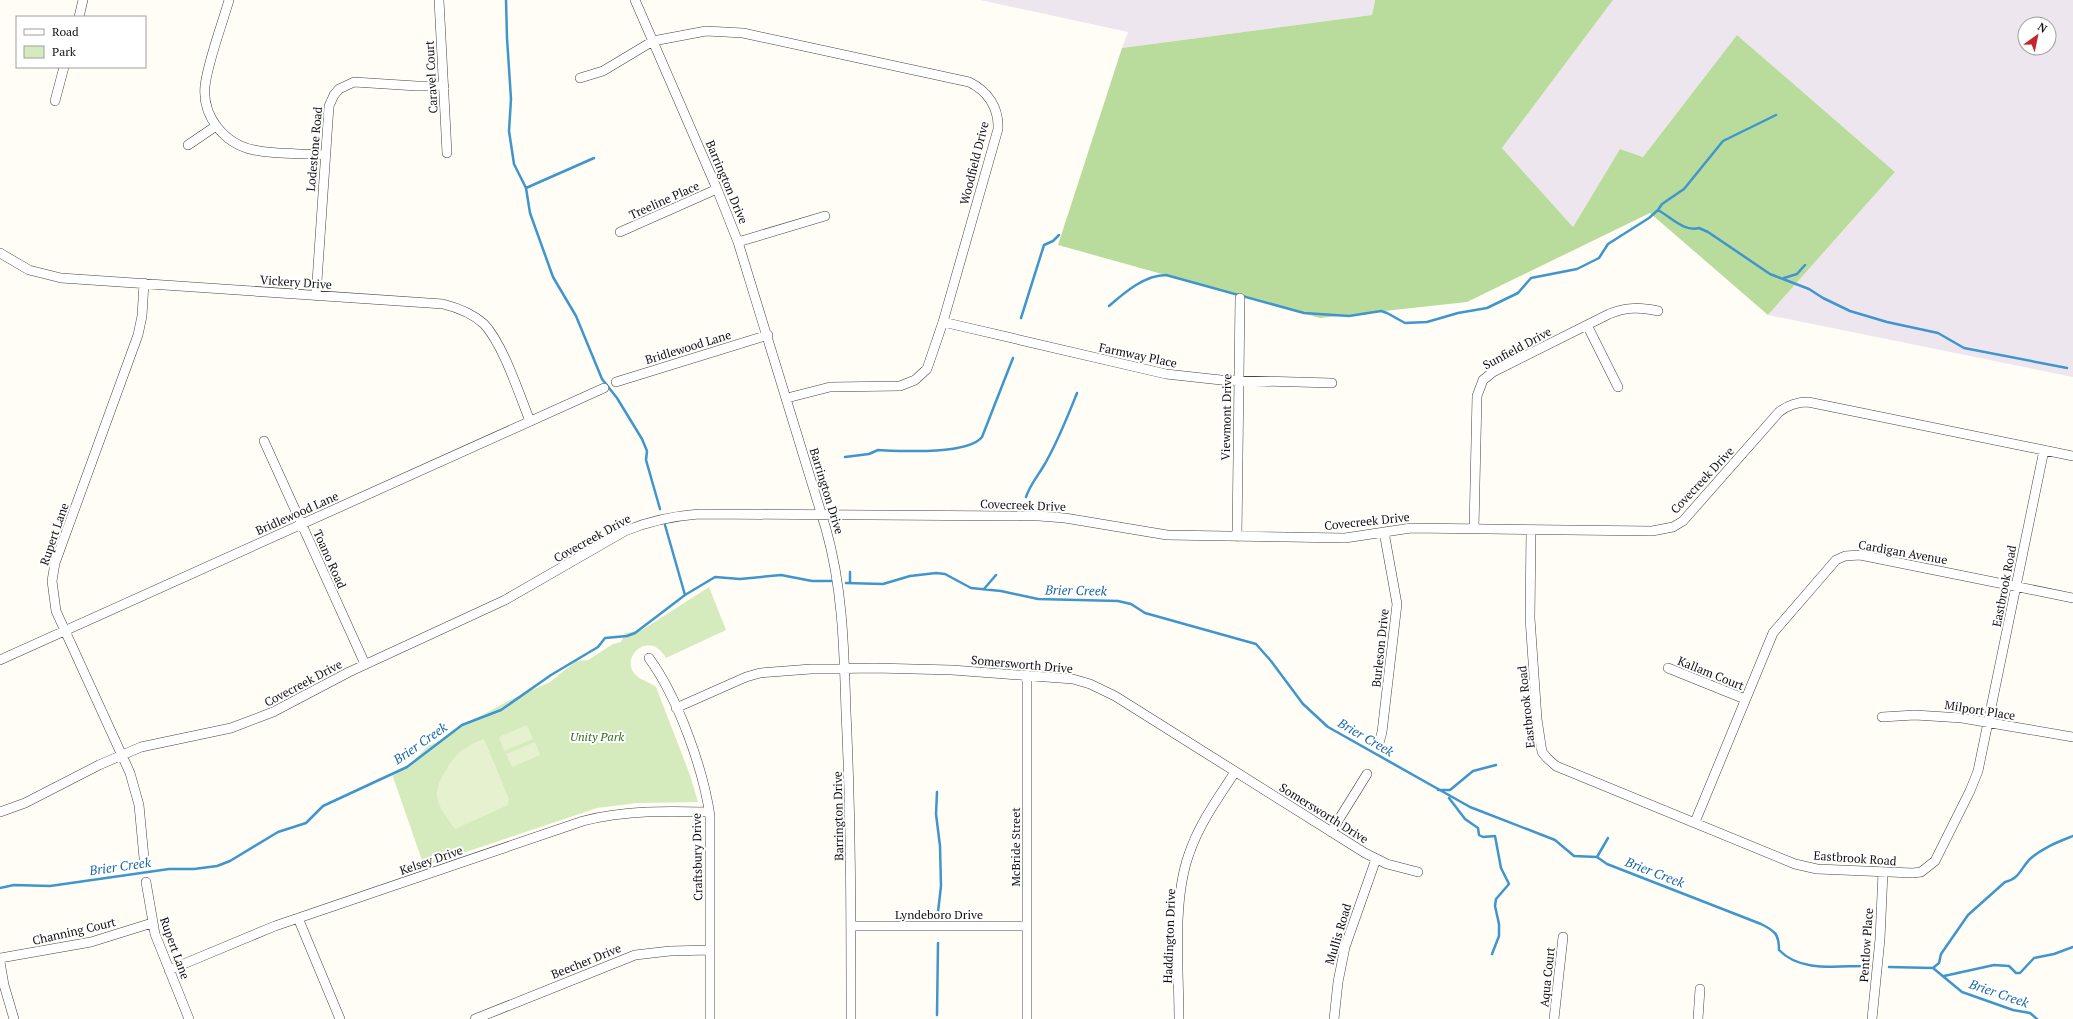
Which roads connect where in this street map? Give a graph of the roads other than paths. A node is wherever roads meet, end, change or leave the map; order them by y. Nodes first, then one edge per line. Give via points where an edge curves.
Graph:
1 (83, 0) edge
2 (229, 0) edge
3 (439, 0) edge
4 (635, 0) edge
5 (79, 16) edge
6 (652, 41) junction
7 (64, 68) edge
8 (580, 78) dead end
9 (444, 86) junction
10 (55, 101) dead end
11 (216, 126) junction
12 (188, 145) dead end
13 (447, 153) dead end
14 (324, 155) junction
15 (717, 189) junction
16 (825, 216) dead end
17 (620, 232) dead end
18 (738, 242) junction
19 (0, 253) edge
20 (144, 284) junction
21 (316, 296) junction
22 (1240, 298) dead end
23 (1658, 311) dead end
24 (943, 322) junction
25 (1587, 325) junction
26 (768, 335) junction
27 (1239, 380) junction
28 (616, 382) dead end
29 (1332, 383) dead end
30 (1618, 387) dead end
31 (604, 388) dead end
32 (787, 398) junction
33 (530, 421) junction
34 (264, 441) dead end
35 (2044, 450) junction
36 (2073, 456) edge
37 (822, 514) junction
38 (301, 524) junction
39 (1474, 529) junction
40 (1531, 530) junction
41 (1384, 532) junction
42 (1237, 537) junction
43 (2016, 587) junction
44 (2073, 598) edge
45 (65, 631) junction
46 (649, 658) dead end
47 (0, 660) edge
48 (365, 664) junction
49 (1668, 668) dead end
50 (844, 669) junction
51 (1027, 675) junction
52 (1745, 699) junction
53 (676, 708) junction
54 (1882, 717) dead end
55 (1988, 723) junction
56 (2073, 737) edge
57 (1379, 743) dead end
58 (122, 754) junction
59 (1235, 772) junction
60 (1367, 774) dead end
61 (0, 812) edge
62 (709, 812) junction
63 (1695, 822) junction
64 (1331, 832) junction
65 (144, 858) dead end
66 (1376, 859) junction
67 (1418, 872) dead end
68 (1883, 872) junction
69 (146, 882) dead end
70 (298, 918) junction
71 (152, 923) junction
72 (851, 926) junction
73 (1027, 926) junction
74 (1563, 937) dead end
75 (710, 950) junction
76 (0, 958) edge
77 (0, 962) edge
78 (169, 970) junction
79 (1700, 989) dead end
80 (14, 1019) edge
81 (189, 1019) edge
82 (340, 1019) edge
83 (475, 1019) edge
84 (710, 1019) edge
85 (850, 1019) edge
86 (1027, 1019) edge
87 (1179, 1019) edge
88 (1334, 1019) edge
89 (1554, 1019) edge
90 (1698, 1019) edge
91 (1872, 1019) edge

1 - 5 street
2 - 11 street via 205,85 207,105
3 - 9 street, Caravel Court
4 - 6 street, Barrington Drive
6 - 8 street, Woodfield Drive via 603,71
6 - 15 street, Barrington Drive
6 - 24 street, Woodfield Drive via 706,31 743,33 962,80 980,88 994,106 998,117 998,129
7 - 10 street
9 - 13 street, Caravel Court
9 - 14 street, Lodestone Road via 398,86 363,82 346,84 334,95 329,106
11 - 12 street
11 - 14 street via 236,144 254,150
14 - 21 street, Lodestone Road
15 - 17 street, Treeline Place
15 - 18 street, Barrington Drive
16 - 18 street
18 - 26 street, Barrington Drive
19 - 20 street, Vickery Drive via 29,270 48,276
20 - 21 street, Vickery Drive
20 - 45 street, Rupert Lane via 138,335 53,572 53,601
21 - 33 street, Vickery Drive via 443,304 467,312 484,324 495,340
22 - 27 street, Viewmont Drive
23 - 25 street, Sunfield Drive via 1638,307 1627,308
24 - 27 street, Farmway Place via 1166,374
24 - 32 street, Woodfield Drive via 931,361 920,377 910,383 900,386 830,387
25 - 30 street
25 - 39 street, Sunfield Drive via 1492,372 1483,380 1477,396
26 - 28 street, Bridlewood Lane
26 - 32 street, Barrington Drive
27 - 29 street, Farmway Place
27 - 42 street, Viewmont Drive
31 - 33 street, Bridlewood Lane
32 - 37 street, Barrington Drive
33 - 38 street, Bridlewood Lane
34 - 38 street, Toano Road
35 - 36 street, Covecreek Drive
35 - 40 street, Covecreek Drive via 1799,402 1790,404 1779,412 1691,513 1673,527 1652,532
35 - 43 street, Eastbrook Road
37 - 42 street, Covecreek Drive via 1039,516 1167,535
37 - 48 street, Covecreek Drive via 699,514 680,515 646,523 625,531 505,600
37 - 50 street, Barrington Drive via 838,582
38 - 45 street, Bridlewood Lane
38 - 48 street, Toano Road
39 - 40 street, Covecreek Drive
39 - 41 street, Covecreek Drive via 1411,528
40 - 63 street, Eastbrook Road via 1530,618 1542,752 1556,766
41 - 42 street, Covecreek Drive via 1345,538
41 - 57 street, Burleson Drive via 1397,604
43 - 44 street, Cardigan Avenue
43 - 52 street, Cardigan Avenue via 1860,555 1840,558 1827,569 1773,633
43 - 55 street, Eastbrook Road
45 - 47 street, Bridlewood Lane
45 - 58 street, Rupert Lane
46 - 53 street, Craftsbury Drive via 661,675
48 - 58 street, Covecreek Drive via 297,701 246,723 155,743
49 - 52 street, Kallam Court
50 - 51 street, Somersworth Drive via 952,670
50 - 53 street, Somersworth Drive via 760,673
50 - 72 street, Barrington Drive via 850,805
51 - 59 street, Somersworth Drive via 1073,679 1107,692
51 - 73 street, McBride Street
52 - 63 street, Cardigan Avenue
53 - 62 street, Craftsbury Drive via 700,771
54 - 55 street, Milport Place via 1947,716
55 - 56 street, Milport Place
55 - 68 street, Eastbrook Road via 1978,771 1935,862 1917,872
58 - 61 street, Covecreek Drive via 25,803
58 - 65 street, Rupert Lane via 136,792
59 - 64 street, Somersworth Drive
59 - 87 street, Haddington Drive via 1198,832 1184,870 1179,919
60 - 64 street
62 - 70 street, Kelsey Drive via 638,812 600,817
62 - 75 street, Craftsbury Drive
63 - 68 street, Eastbrook Road via 1809,868
64 - 66 street, Somersworth Drive
66 - 67 street, Somersworth Drive
66 - 88 street, Mullis Road via 1344,954
68 - 91 street, Pentlow Place
69 - 71 street, Rupert Lane
70 - 78 street, Kelsey Drive
70 - 82 street
71 - 76 street, Channing Court via 90,942
71 - 78 street, Rupert Lane
72 - 73 street, Lyndeboro Drive
72 - 85 street, Barrington Drive
73 - 86 street, McBride Street
74 - 89 street, Aqua Court
75 - 83 street, Beecher Drive via 635,955
75 - 84 street, Craftsbury Drive
77 - 80 street
78 - 81 street, Rupert Lane
79 - 90 street

